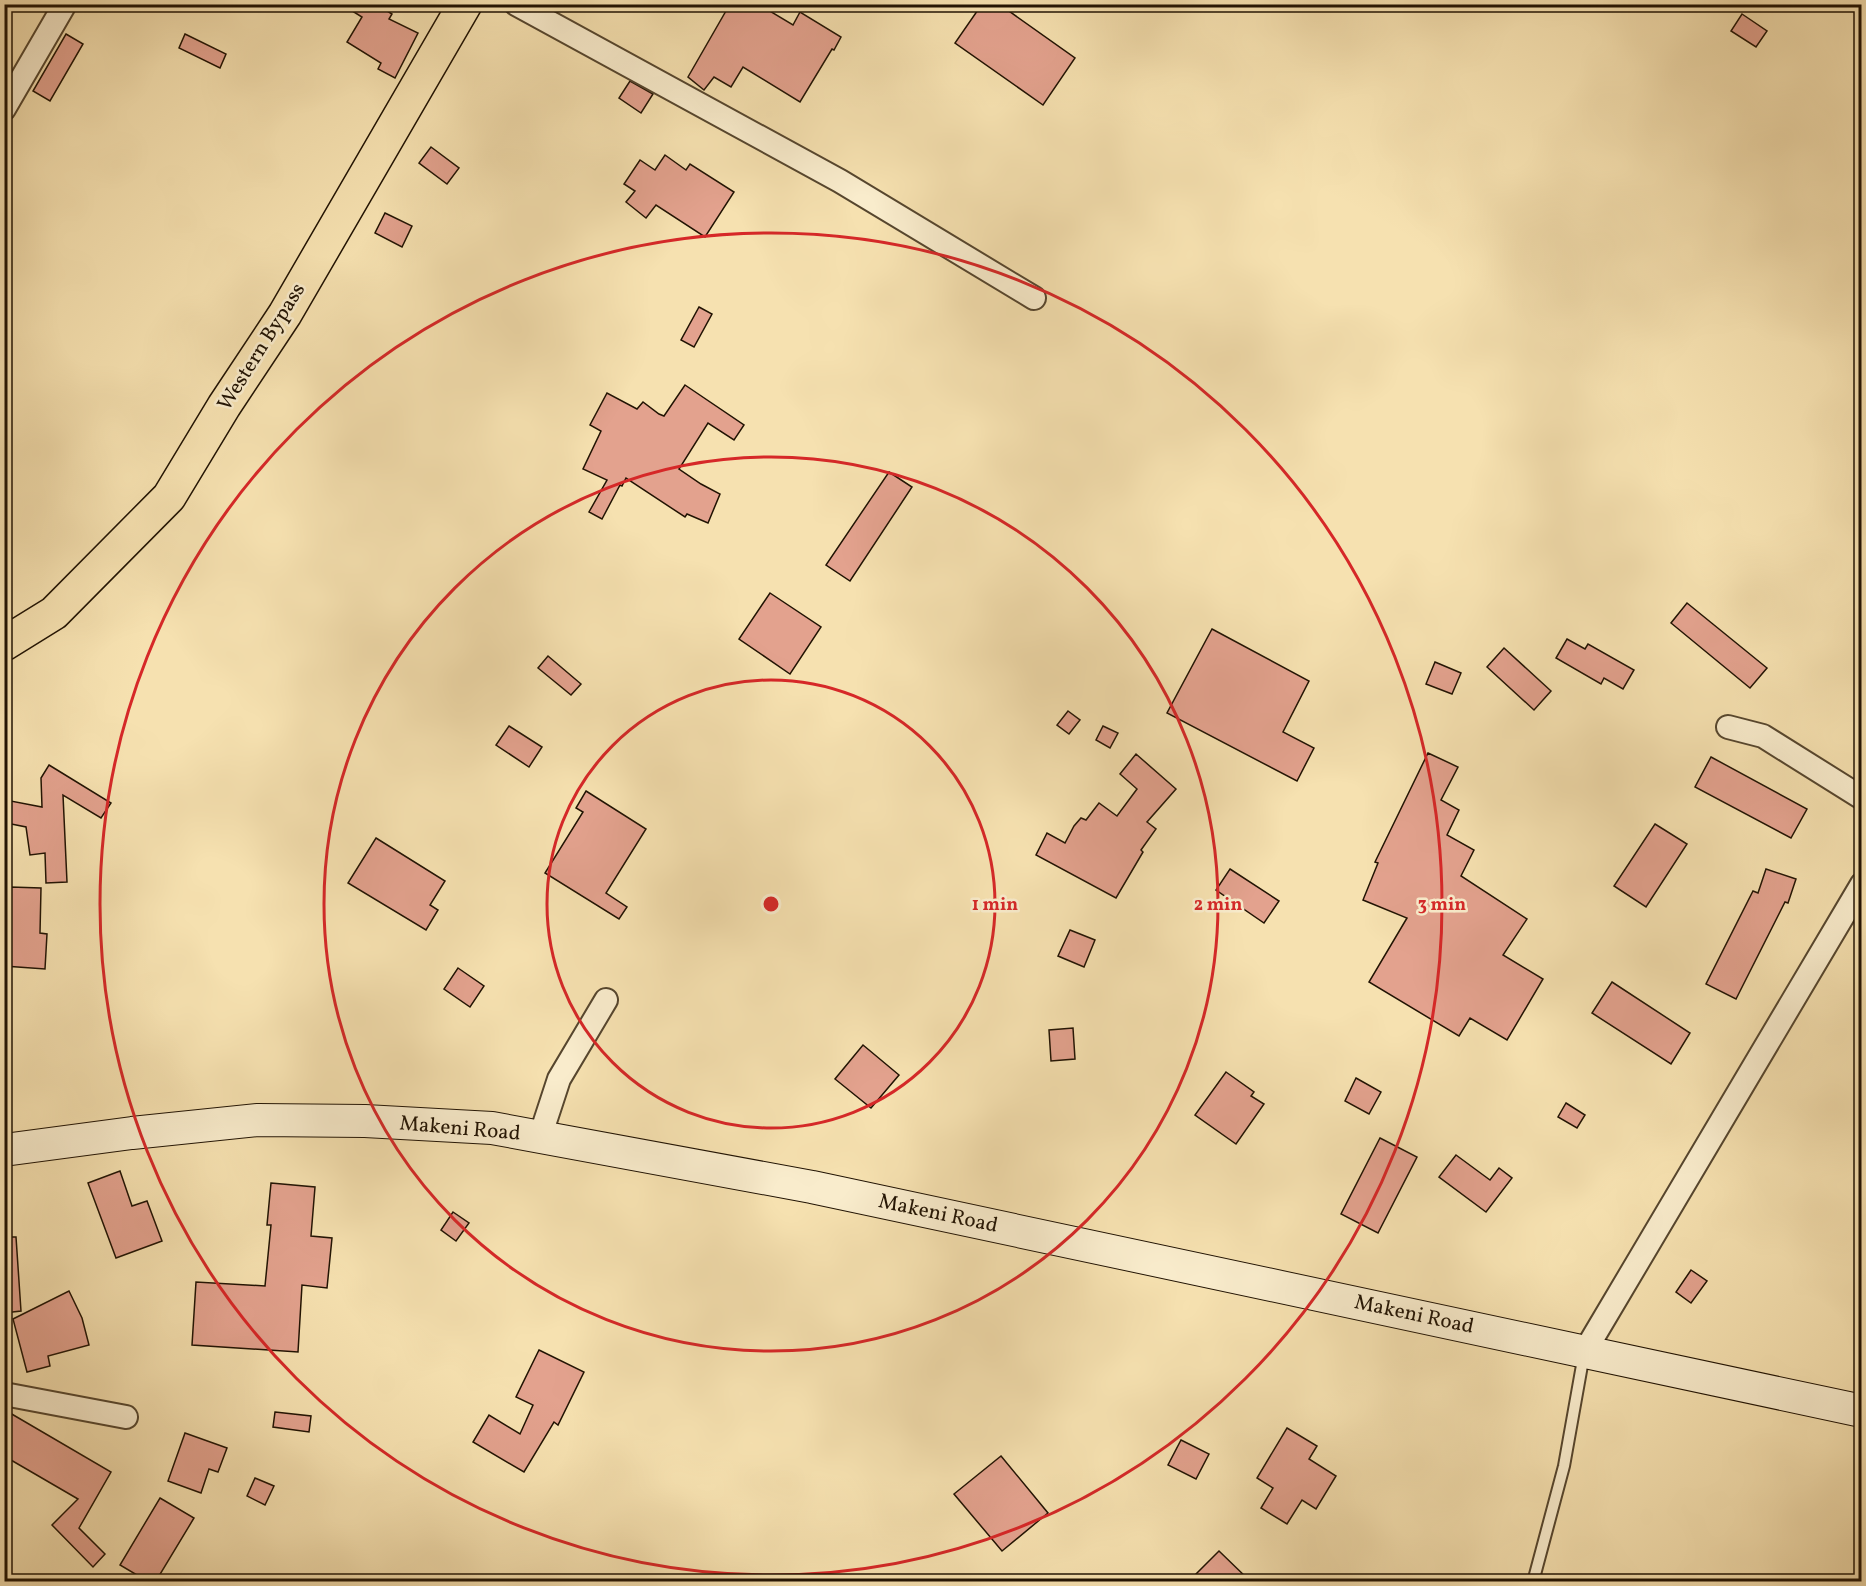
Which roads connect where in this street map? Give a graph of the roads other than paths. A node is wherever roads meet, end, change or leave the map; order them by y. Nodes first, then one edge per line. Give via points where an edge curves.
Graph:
1 (65, 4) edge
2 (465, 4) edge
3 (516, 4) edge
4 (4, 109) edge
5 (1034, 298) dead end
6 (4, 644) edge
7 (1728, 727) dead end
8 (1862, 798) edge
9 (1862, 884) edge
10 (606, 1000) dead end
11 (540, 1137) junction
12 (4, 1150) edge
13 (1585, 1351) junction
14 (4, 1394) edge
15 (1862, 1411) edge
16 (126, 1417) dead end
17 (1533, 1581) edge

1 - 4 street
2 - 6 main road, Western Bypass via 285,314 168,497 54,613
3 - 5 street via 840,181
7 - 8 street via 1763,736
9 - 13 street
10 - 11 street via 559,1079
11 - 12 main road, Makeni Road via 492,1128 258,1120
11 - 13 main road, Makeni Road via 812,1187
13 - 15 main road, Makeni Road
13 - 17 lane via 1564,1466
14 - 16 street

